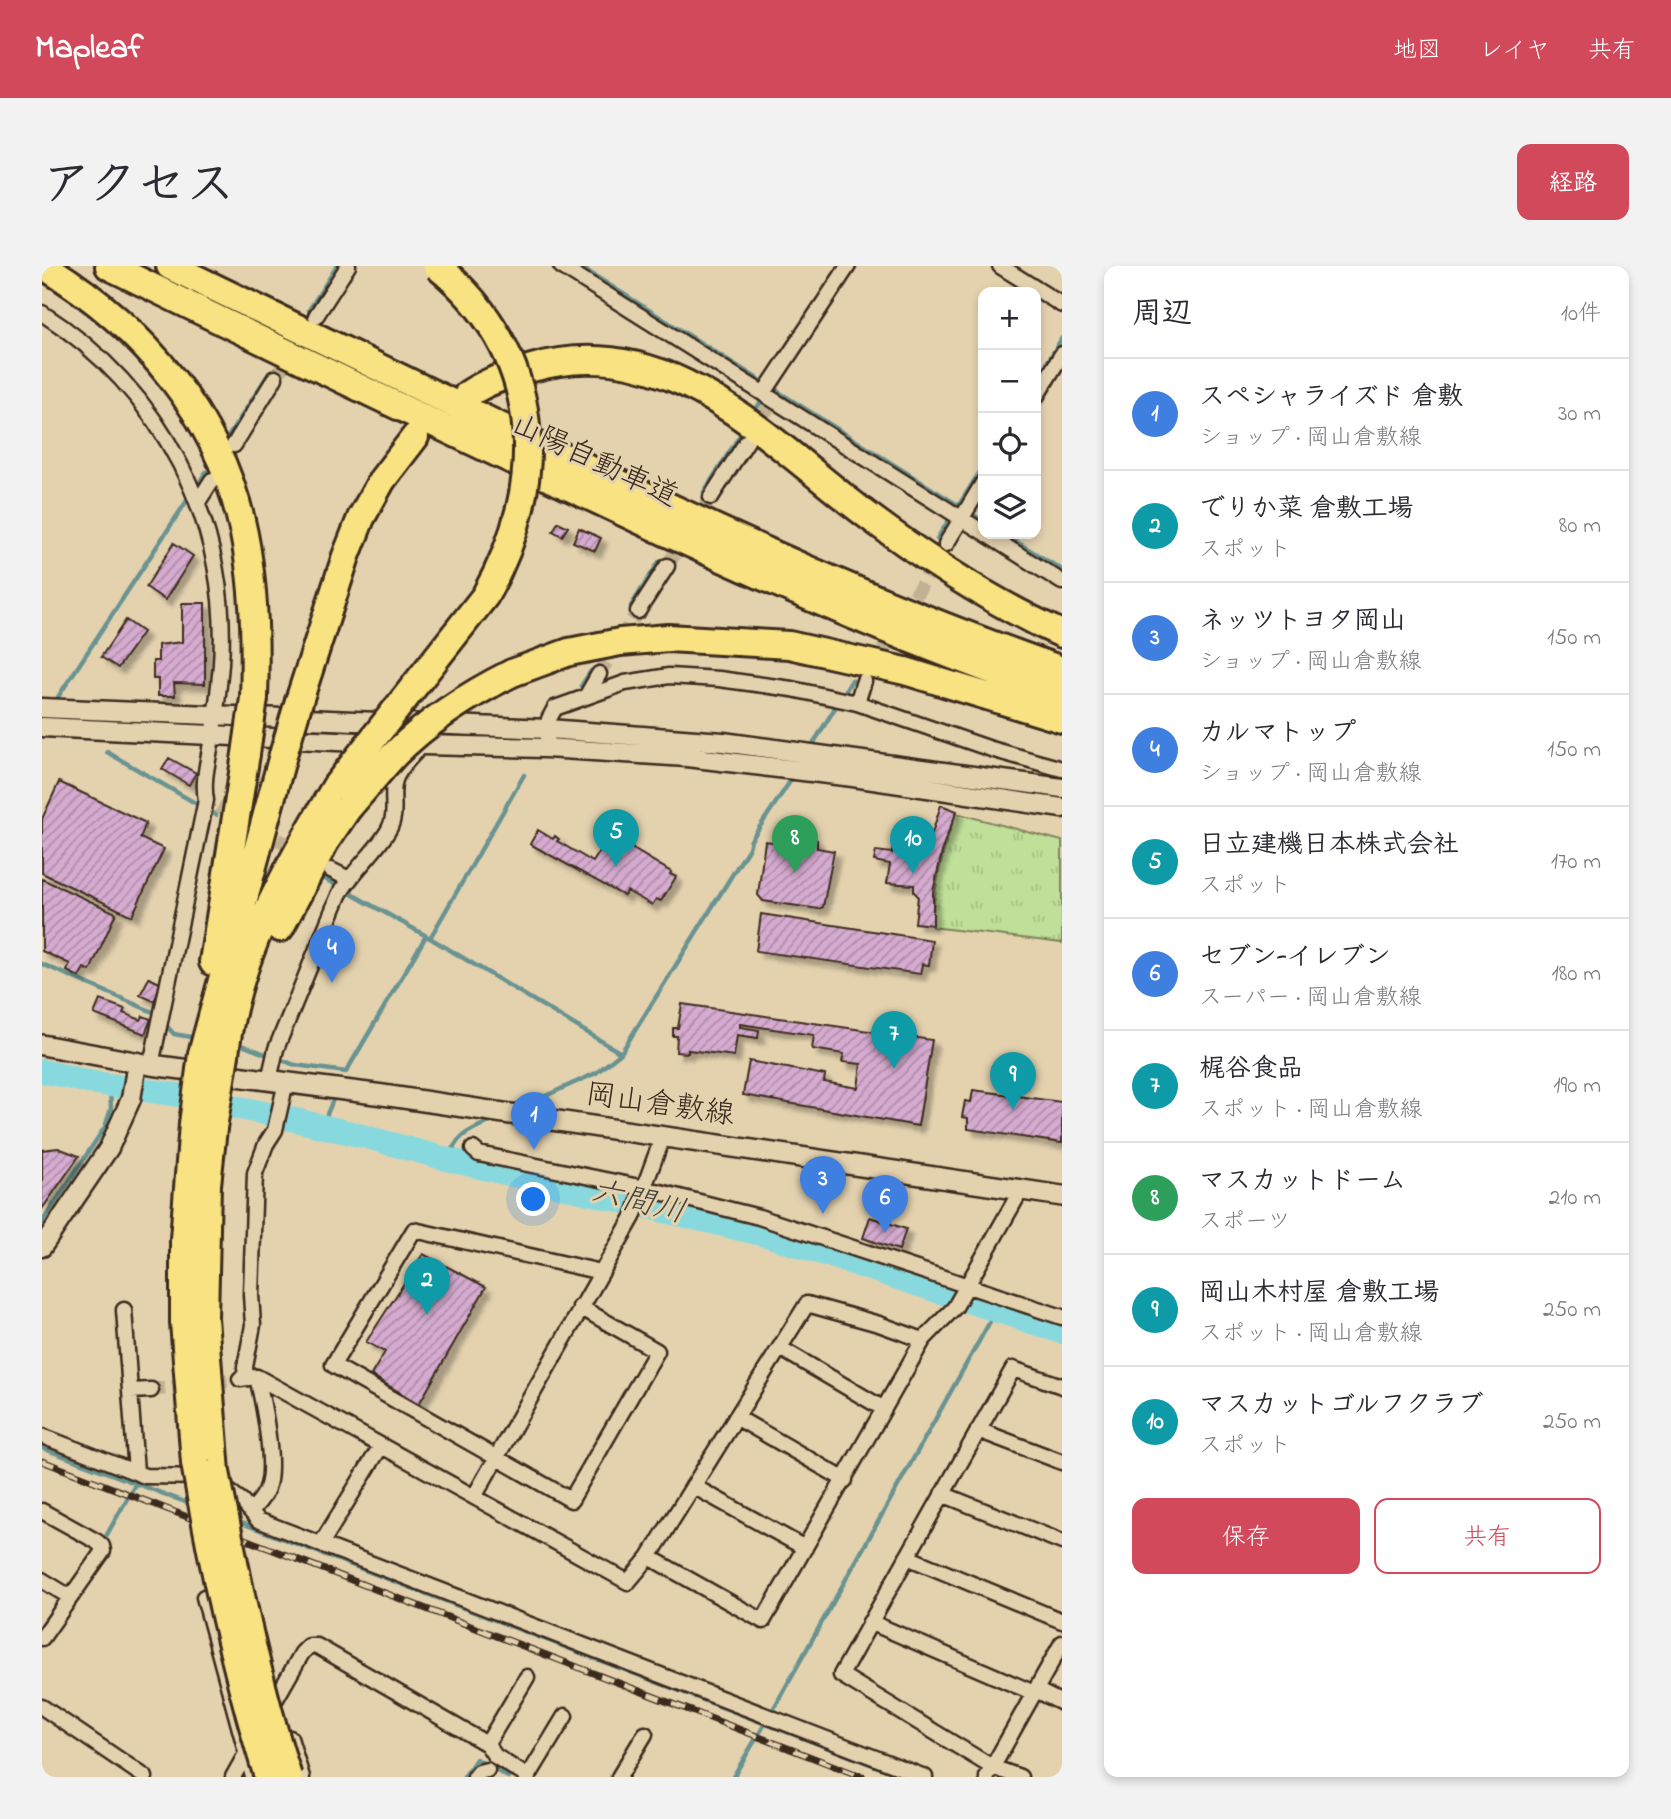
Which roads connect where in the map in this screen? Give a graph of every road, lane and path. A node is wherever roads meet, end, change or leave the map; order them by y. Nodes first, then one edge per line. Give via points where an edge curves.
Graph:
1 (44, 266) edge
2 (109, 266) edge
3 (170, 266) edge
4 (348, 266) edge
5 (437, 266) edge
6 (561, 266) edge
7 (848, 266) edge
8 (1000, 266) edge
9 (582, 271) edge
10 (1062, 304) edge
11 (42, 313) edge
12 (316, 316) dead end
13 (1062, 354) edge
14 (275, 378) tunnel mouth
15 (1041, 389) edge
16 (468, 394) dead end
17 (769, 394) junction
18 (415, 437) dead end
19 (747, 441) tunnel mouth
20 (234, 445) dead end
21 (212, 480) dead end
22 (978, 490) edge
23 (195, 495) junction
24 (711, 497) tunnel mouth
25 (960, 513) junction
26 (978, 527) edge
27 (994, 539) edge
28 (946, 544) tunnel mouth
29 (667, 566) tunnel mouth
30 (1062, 582) edge
31 (638, 611) tunnel mouth
32 (1062, 634) edge
33 (1062, 670) edge
34 (599, 674) tunnel mouth
35 (864, 681) tunnel mouth
36 (587, 695) junction
37 (1062, 695) edge
38 (846, 700) junction
39 (42, 708) edge
40 (216, 715) junction
41 (1062, 719) edge
42 (42, 727) edge
43 (548, 729) junction
44 (213, 735) junction
45 (422, 745) junction
46 (546, 748) junction
47 (1062, 769) edge
48 (1062, 788) edge
49 (342, 797) junction
50 (1062, 806) edge
51 (331, 870) dead end
52 (345, 885) junction
53 (42, 1045) edge
54 (213, 1055) junction
55 (141, 1067) junction
56 (276, 1068) junction
57 (663, 1136) junction
58 (473, 1149) dead end
59 (1021, 1190) junction
60 (643, 1191) junction
61 (1062, 1196) edge
62 (42, 1247) edge
63 (601, 1272) junction
64 (967, 1287) junction
65 (580, 1307) junction
66 (124, 1310) dead end
67 (1062, 1317) edge
68 (923, 1340) junction
69 (779, 1348) junction
70 (247, 1378) junction
71 (1062, 1386) edge
72 (150, 1390) tunnel mouth
73 (130, 1391) junction
74 (884, 1409) junction
75 (736, 1417) junction
76 (978, 1430) junction
77 (42, 1436) edge
78 (381, 1446) junction
79 (497, 1458) junction
80 (1062, 1462) edge
81 (206, 1467) junction
82 (136, 1472) junction
83 (845, 1480) junction
84 (693, 1486) junction
85 (942, 1494) junction
86 (474, 1497) junction
87 (42, 1511) edge
88 (251, 1511) junction
89 (1062, 1542) edge
90 (321, 1544) junction
91 (805, 1548) junction
92 (649, 1557) junction
93 (907, 1557) junction
94 (42, 1580) edge
95 (66, 1595) junction
96 (204, 1597) dead end
97 (1062, 1621) edge
98 (870, 1622) junction
99 (42, 1638) edge
100 (1062, 1643) edge
101 (527, 1677) dead end
102 (1035, 1691) junction
103 (277, 1697) junction
104 (1062, 1703) edge
105 (42, 1707) edge
106 (565, 1716) dead end
107 (645, 1734) dead end
108 (487, 1744) junction
109 (246, 1754) junction
110 (990, 1772) edge
111 (145, 1777) edge
112 (233, 1777) edge
113 (253, 1777) edge
114 (268, 1777) edge
115 (288, 1777) edge
116 (302, 1777) edge
117 (619, 1777) edge
118 (925, 1777) edge
119 (1020, 1777) edge

1 - 54 highway, bridge via 111,312 176,384 206,429 229,481 244,533 256,640 254,698 204,1019
2 - 37 highway, 山陽自動車道 via 739,567
3 - 33 highway, 山陽自動車道 via 684,515 927,620
4 - 12 street
5 - 49 highway, bridge via 479,307 508,356 520,388 528,445 522,505 501,567 485,596
6 - 9 street
7 - 17 street
8 - 10 street
9 - 17 street
11 - 23 street via 82,341 127,383 156,422
13 - 15 street
14 - 20 street
16 - 32 highway via 516,372 556,361 628,363 670,375 715,397 938,565
17 - 25 street
18 - 54 highway, bridge via 382,480 345,556 283,755
19 - 24 street
21 - 23 street
22 - 25 street
23 - 40 street via 216,564 221,609
25 - 26 street
25 - 28 street
27 - 30 street
29 - 31 street
34 - 36 street
35 - 38 street
36 - 38 street via 669,676 719,679
36 - 43 street via 555,708
38 - 47 street
39 - 40 street
40 - 43 street
40 - 44 street
41 - 49 highway, bridge via 905,671 789,645 667,638 620,642 569,652 481,689 435,720
42 - 44 street
43 - 46 street
43 - 48 street via 723,742
44 - 45 street
44 - 55 street via 203,787 208,804 160,1027
45 - 46 street
45 - 52 street via 395,780 395,812 389,829
46 - 50 street via 687,757
49 - 54 highway via 286,873 251,950
51 - 52 street
52 - 56 street
53 - 55 main road, 岡山倉敷線
54 - 81 highway, bridge via 203,1126
55 - 56 main road, 岡山倉敷線
55 - 62 street via 109,1148
56 - 57 main road, 岡山倉敷線 via 338,1089
56 - 70 street via 281,1108 256,1174 253,1325
57 - 59 main road, 岡山倉敷線
57 - 60 street
58 - 60 street
59 - 61 main road, 岡山倉敷線
59 - 64 street
60 - 63 street
60 - 64 street via 759,1217
63 - 65 street
63 - 79 street via 414,1230 334,1365
64 - 67 street
64 - 68 street via 955,1307
65 - 79 street
65 - 79 street via 657,1350 571,1500
66 - 73 street
68 - 69 street via 807,1304
68 - 74 street
69 - 74 street
69 - 75 street
70 - 78 street
70 - 88 street via 264,1407 269,1471 268,1486
71 - 76 street via 1013,1369
72 - 73 street
73 - 82 street
74 - 83 street
75 - 83 street
75 - 84 street
76 - 80 street
76 - 85 street
77 - 82 street
78 - 86 street
78 - 90 street
79 - 86 street
81 - 114 highway, bridge via 210,1555
81 - 115 highway, bridge
82 - 88 street via 203,1476
83 - 91 street
84 - 91 street
84 - 92 street
85 - 89 street
85 - 93 street
86 - 92 street via 628,1582
87 - 95 street via 99,1544 103,1551
88 - 90 street via 258,1520
90 - 118 street
91 - 92 street via 763,1620
93 - 97 street
93 - 98 street
94 - 95 street
95 - 99 street
96 - 109 street
98 - 102 street
98 - 110 street via 841,1675
100 - 102 street
101 - 108 street
102 - 104 street
102 - 110 street
103 - 108 street via 302,1653 317,1646
103 - 109 street
103 - 116 street
105 - 111 street
106 - 108 street via 528,1777 495,1756
107 - 117 street
109 - 112 street
109 - 113 street
110 - 119 street

